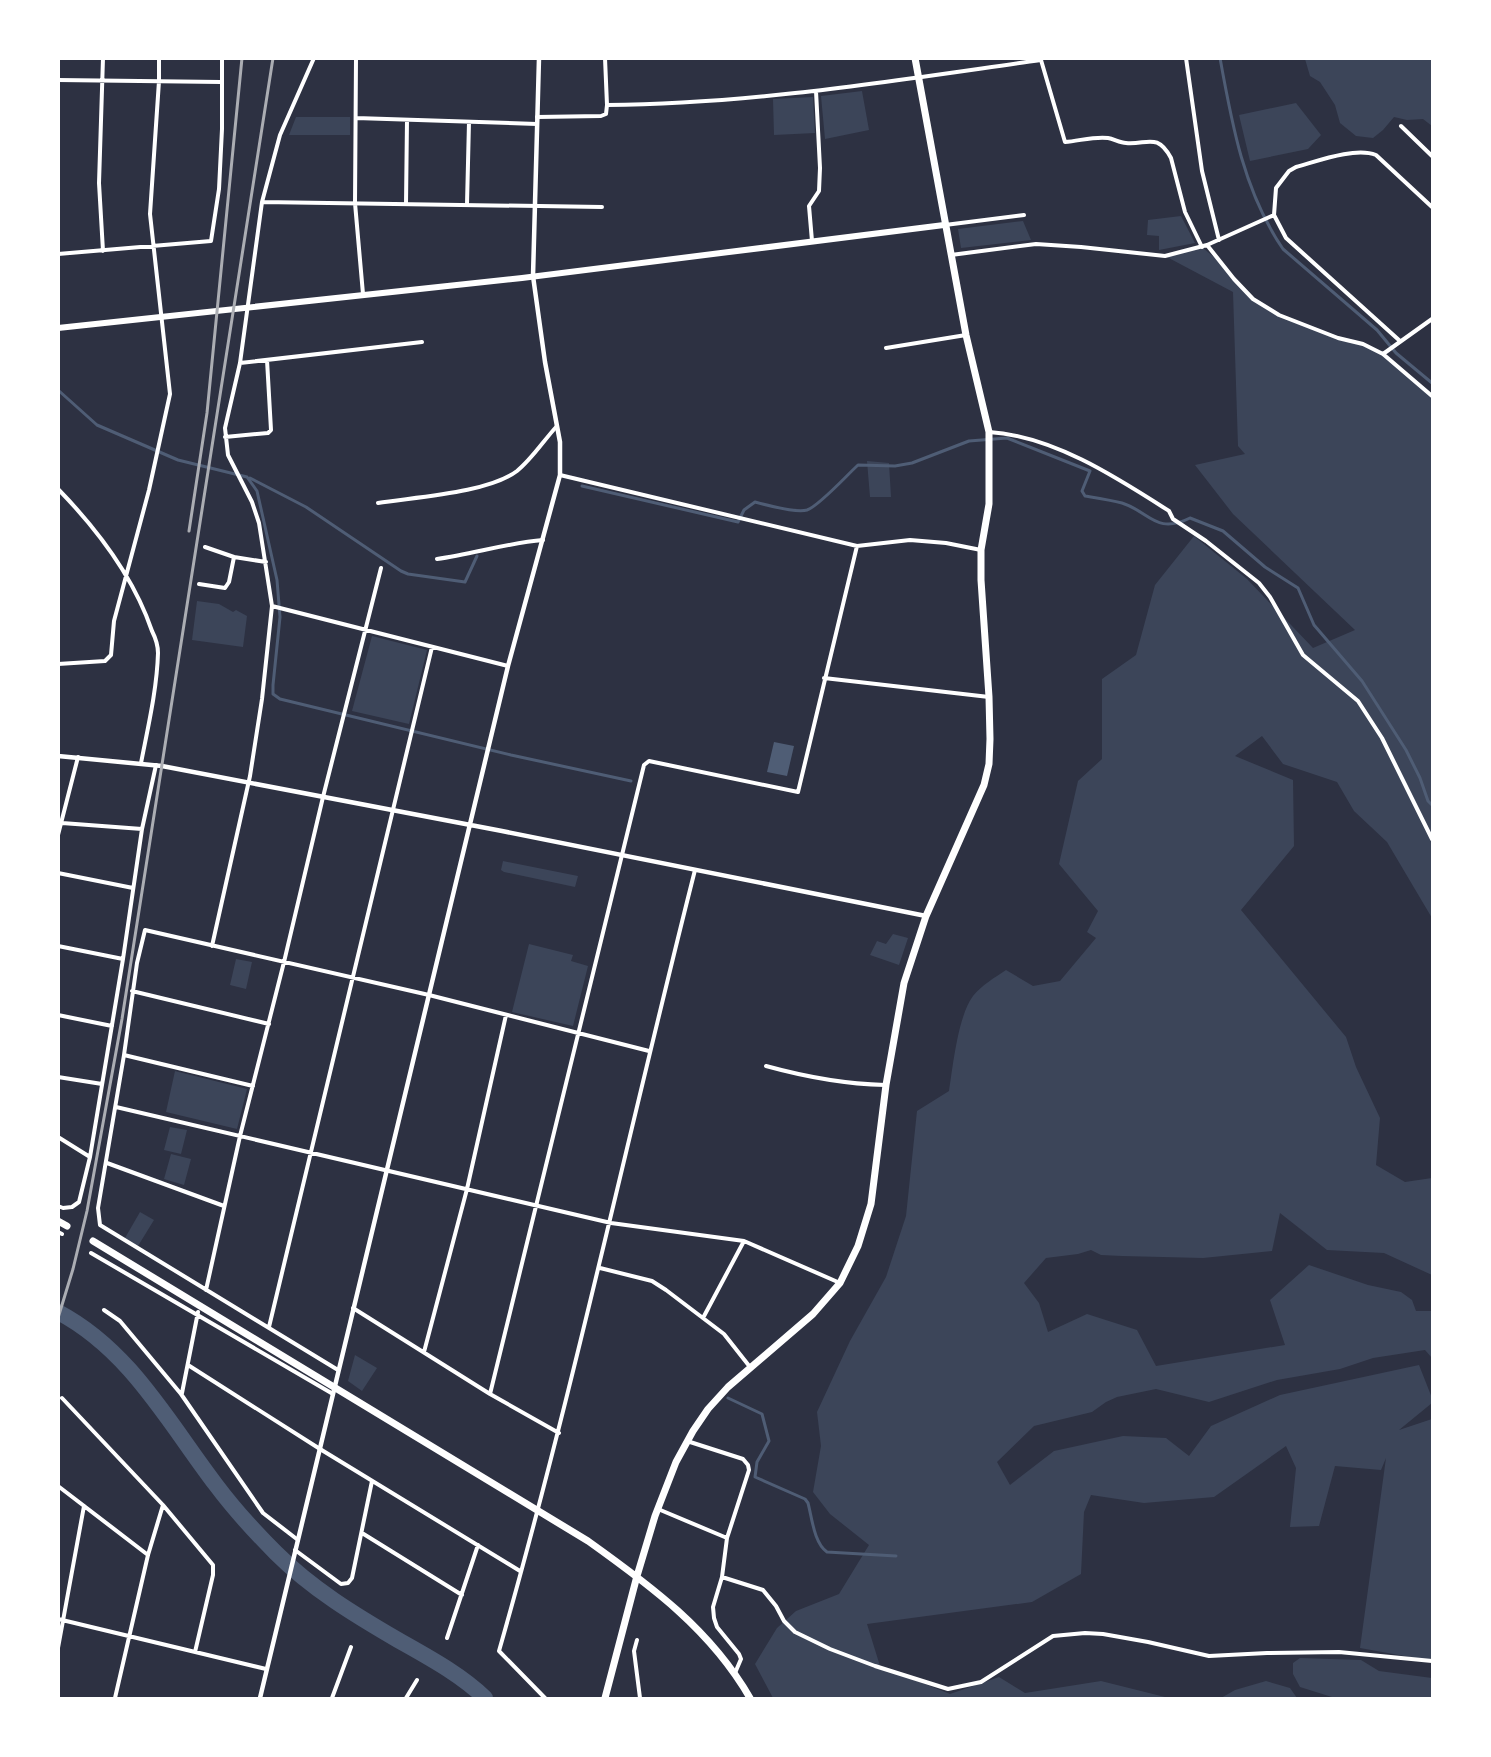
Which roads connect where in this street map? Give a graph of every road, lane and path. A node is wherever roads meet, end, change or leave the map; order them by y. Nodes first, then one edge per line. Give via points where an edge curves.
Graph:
1 (103, 58) edge
2 (159, 58) edge
3 (222, 58) edge
4 (314, 58) edge
5 (356, 58) edge
6 (539, 58) edge
7 (605, 58) edge
8 (915, 58) edge
9 (1186, 58) edge
10 (918, 77) junction
11 (58, 80) edge
12 (103, 80) junction
13 (159, 81) junction
14 (221, 82) junction
15 (816, 91) junction
16 (607, 105) junction
17 (537, 117) junction
18 (356, 118) junction
19 (407, 120) junction
20 (469, 122) junction
21 (537, 124) junction
22 (1401, 126) dead end
23 (1432, 156) edge
24 (262, 202) junction
25 (355, 203) junction
26 (406, 204) junction
27 (467, 204) junction
28 (535, 205) junction
29 (602, 207) dead end
30 (1432, 207) edge
31 (1024, 215) dead end
32 (1272, 217) junction
33 (944, 225) junction
34 (1219, 240) junction
35 (812, 241) junction
36 (1207, 245) junction
37 (154, 246) junction
38 (1202, 247) junction
39 (103, 251) junction
40 (58, 254) edge
41 (950, 255) junction
42 (533, 276) junction
43 (363, 295) junction
44 (248, 308) junction
45 (161, 318) junction
46 (1432, 319) edge
47 (58, 328) edge
48 (966, 335) junction
49 (1400, 341) junction
50 (422, 342) dead end
51 (886, 348) dead end
52 (1383, 354) junction
53 (267, 360) junction
54 (240, 363) junction
55 (1432, 396) edge
56 (557, 426) junction
57 (989, 432) junction
58 (225, 437) junction
59 (560, 475) junction
60 (58, 489) edge
61 (378, 503) dead end
62 (543, 540) junction
63 (857, 546) junction
64 (205, 547) dead end
65 (981, 550) junction
66 (234, 558) junction
67 (437, 558) dead end
68 (266, 562) junction
69 (381, 568) dead end
70 (126, 575) junction
71 (199, 584) dead end
72 (272, 606) junction
73 (364, 630) junction
74 (432, 647) junction
75 (58, 664) edge
76 (508, 666) junction
77 (824, 678) junction
78 (989, 697) junction
79 (58, 756) edge
80 (79, 756) junction
81 (141, 762) junction
82 (156, 765) junction
83 (249, 783) junction
84 (322, 797) junction
85 (393, 811) junction
86 (62, 823) junction
87 (470, 825) junction
88 (142, 829) junction
89 (58, 835) edge
90 (1432, 839) edge
91 (622, 856) junction
92 (695, 870) junction
93 (58, 873) edge
94 (133, 888) junction
95 (926, 916) junction
96 (58, 946) edge
97 (212, 946) junction
98 (123, 959) junction
99 (284, 962) junction
100 (353, 978) junction
101 (132, 991) junction
102 (429, 995) junction
103 (58, 1015) edge
104 (506, 1015) junction
105 (269, 1024) junction
106 (112, 1026) junction
107 (578, 1033) junction
108 (649, 1051) junction
109 (124, 1055) junction
110 (766, 1066) dead end
111 (58, 1077) edge
112 (102, 1084) junction
113 (886, 1085) junction
114 (253, 1086) junction
115 (116, 1107) junction
116 (240, 1136) junction
117 (58, 1137) edge
118 (311, 1153) junction
119 (90, 1157) junction
120 (107, 1164) junction
121 (387, 1171) junction
122 (467, 1189) junction
123 (536, 1204) junction
124 (58, 1206) edge
125 (224, 1206) junction
126 (58, 1221) edge
127 (611, 1222) junction
128 (67, 1226) dead end
129 (93, 1241) dead end
130 (744, 1241) junction
131 (91, 1253) dead end
132 (600, 1268) junction
133 (840, 1283) junction
134 (206, 1290) junction
135 (200, 1306) junction
136 (353, 1308) junction
137 (104, 1310) dead end
138 (198, 1314) junction
139 (703, 1317) junction
140 (269, 1327) junction
141 (424, 1352) junction
142 (188, 1365) junction
143 (750, 1368) junction
144 (338, 1370) junction
145 (334, 1390) junction
146 (182, 1394) junction
147 (490, 1394) junction
148 (62, 1398) dead end
149 (559, 1432) junction
150 (687, 1441) junction
151 (320, 1449) junction
152 (372, 1481) junction
153 (58, 1486) edge
154 (84, 1506) junction
155 (163, 1506) junction
156 (657, 1509) junction
157 (538, 1510) junction
158 (362, 1533) junction
159 (727, 1538) junction
160 (298, 1540) junction
161 (478, 1545) junction
162 (295, 1552) junction
163 (148, 1555) junction
164 (520, 1571) junction
165 (637, 1576) junction
166 (722, 1577) junction
167 (462, 1595) junction
168 (61, 1620) edge
169 (129, 1637) junction
170 (447, 1638) dead end
171 (637, 1640) dead end
172 (351, 1647) dead end
173 (58, 1648) edge
174 (195, 1652) junction
175 (1432, 1660) edge
176 (266, 1669) junction
177 (735, 1673) junction
178 (417, 1680) dead end
179 (115, 1698) edge
180 (260, 1698) edge
181 (332, 1698) edge
182 (406, 1698) edge
183 (546, 1698) edge
184 (605, 1698) edge
185 (640, 1698) edge
186 (750, 1698) edge

1 - 12 street
2 - 13 street
3 - 14 street
4 - 24 street via 280,135
5 - 18 street
6 - 17 street
7 - 16 street
8 - 10 highway
9 - 34 street via 1202,171
10 - 15 street
10 - 33 highway
10 - 38 street via 1041,60 1065,142 1106,138 1127,144 1150,140 1168,152 1185,212
11 - 12 street
12 - 13 street
12 - 39 street via 99,183
13 - 14 street
13 - 37 street via 150,214
14 - 37 street via 219,189 212,241
15 - 16 street
15 - 35 street via 820,168 819,191 809,206
16 - 17 street via 606,114 601,116
17 - 21 street
18 - 19 street
18 - 25 street
19 - 20 street
19 - 26 street
20 - 21 street
20 - 27 street
21 - 28 street
22 - 23 street
24 - 25 street
24 - 44 street
25 - 26 street
25 - 43 street
26 - 27 street
27 - 28 street
28 - 29 street
28 - 42 street
30 - 32 street via 1376,155 1355,152 1288,171 1276,188
31 - 33 street
32 - 34 street
32 - 49 street via 1286,238
33 - 35 main road
33 - 41 highway
34 - 36 street
35 - 42 main road
36 - 38 street
36 - 52 street via 1253,299 1279,315
37 - 39 street
37 - 45 street
38 - 41 street via 1165,256 1036,244
39 - 40 street
41 - 48 highway
42 - 43 main road
42 - 56 street
43 - 44 main road
44 - 45 main road
44 - 54 street
45 - 47 main road
45 - 70 street via 170,394
46 - 49 street
48 - 51 street
48 - 57 highway
49 - 52 street
50 - 53 street
52 - 55 street
53 - 54 street
53 - 58 street via 271,430
54 - 58 street
56 - 59 street
56 - 61 street via 519,470 506,478 473,489
57 - 65 highway via 989,504
57 - 90 street via 1034,440 1102,469 1169,511 1173,519 1259,583 1303,655 1358,702 1382,738
58 - 68 street via 228,454 259,523
59 - 62 street
59 - 63 street
60 - 70 street
62 - 67 street
62 - 76 street
63 - 65 street via 910,540
63 - 77 street
64 - 66 street
65 - 78 highway
66 - 68 street
66 - 71 street via 225,588
68 - 72 street
69 - 73 street
70 - 75 street via 114,621 111,655 105,661
70 - 81 street via 146,614 158,651
72 - 73 street
72 - 83 street
73 - 74 street
73 - 84 street
74 - 76 street
74 - 85 street
76 - 87 street
77 - 78 street
77 - 91 street via 798,792 649,761 644,765
78 - 95 highway via 989,764 984,785
79 - 80 street
80 - 81 street
80 - 86 street
81 - 82 street
82 - 83 street
82 - 88 street
83 - 84 street
83 - 97 street
84 - 85 street
84 - 99 street
85 - 87 street
85 - 100 street
86 - 88 street
86 - 89 street
87 - 91 street
87 - 102 street
88 - 94 street
91 - 92 street
91 - 107 street
92 - 95 street
92 - 108 street
93 - 94 street
94 - 98 street
95 - 113 highway via 904,983
96 - 98 street
97 - 99 street
97 - 101 street via 145,930
98 - 106 street
99 - 100 street
99 - 105 street
100 - 102 street
100 - 118 street
101 - 105 street
101 - 109 street
102 - 104 street
102 - 121 street
103 - 106 street
104 - 107 street
104 - 122 street
105 - 114 street
106 - 112 street
107 - 108 street
107 - 123 street
108 - 127 street
109 - 114 street
109 - 115 street
110 - 113 street via 807,1077
111 - 112 street
112 - 119 street
113 - 133 highway via 871,1204 858,1246
114 - 116 street
115 - 116 street
115 - 120 street
116 - 118 street
116 - 125 street
117 - 119 street
118 - 121 street
118 - 140 street
119 - 124 street via 79,1202 72,1207
120 - 125 street
120 - 134 street via 98,1208 100,1225
121 - 122 street
121 - 136 street
122 - 123 street
122 - 141 street
123 - 127 street
123 - 147 street
125 - 134 street
126 - 128 highway
127 - 130 street
127 - 132 street
129 - 135 highway
130 - 133 street
130 - 139 street
131 - 138 street
132 - 139 street via 652,1281
132 - 149 street
133 - 143 highway via 813,1314
134 - 140 street
135 - 138 street
135 - 145 highway
136 - 141 street
136 - 144 street
137 - 146 street via 120,1321
138 - 142 street
138 - 145 street
139 - 143 street via 724,1334
140 - 144 street
141 - 147 street
142 - 146 street
142 - 151 street
143 - 150 highway via 708,1409
144 - 145 street
145 - 151 street
145 - 157 highway
146 - 160 street via 263,1513
147 - 149 street
148 - 155 street
149 - 157 street
150 - 156 highway
150 - 159 street via 743,1459 748,1465
151 - 152 street
151 - 160 street
152 - 158 street
152 - 161 street
153 - 154 street
154 - 163 street
154 - 168 street
155 - 163 street
155 - 174 street via 213,1565
156 - 159 street
156 - 165 highway
157 - 164 street
157 - 165 highway
158 - 162 street via 348,1583 341,1584
158 - 167 street
159 - 166 street
160 - 162 street
161 - 164 street
161 - 167 street
162 - 176 street
163 - 169 street
164 - 183 street via 499,1650
165 - 177 highway via 702,1634
165 - 184 highway
166 - 175 street via 763,1590 795,1632 875,1666 948,1689 981,1682 1053,1636 1084,1633 1209,1656 1339,1652
166 - 177 street via 713,1607 714,1618 739,1653 741,1659
167 - 170 street
168 - 169 street
168 - 173 street
169 - 174 street
169 - 179 street
171 - 185 street via 634,1651
172 - 181 street
174 - 176 street
176 - 180 street
177 - 186 highway
178 - 182 street

